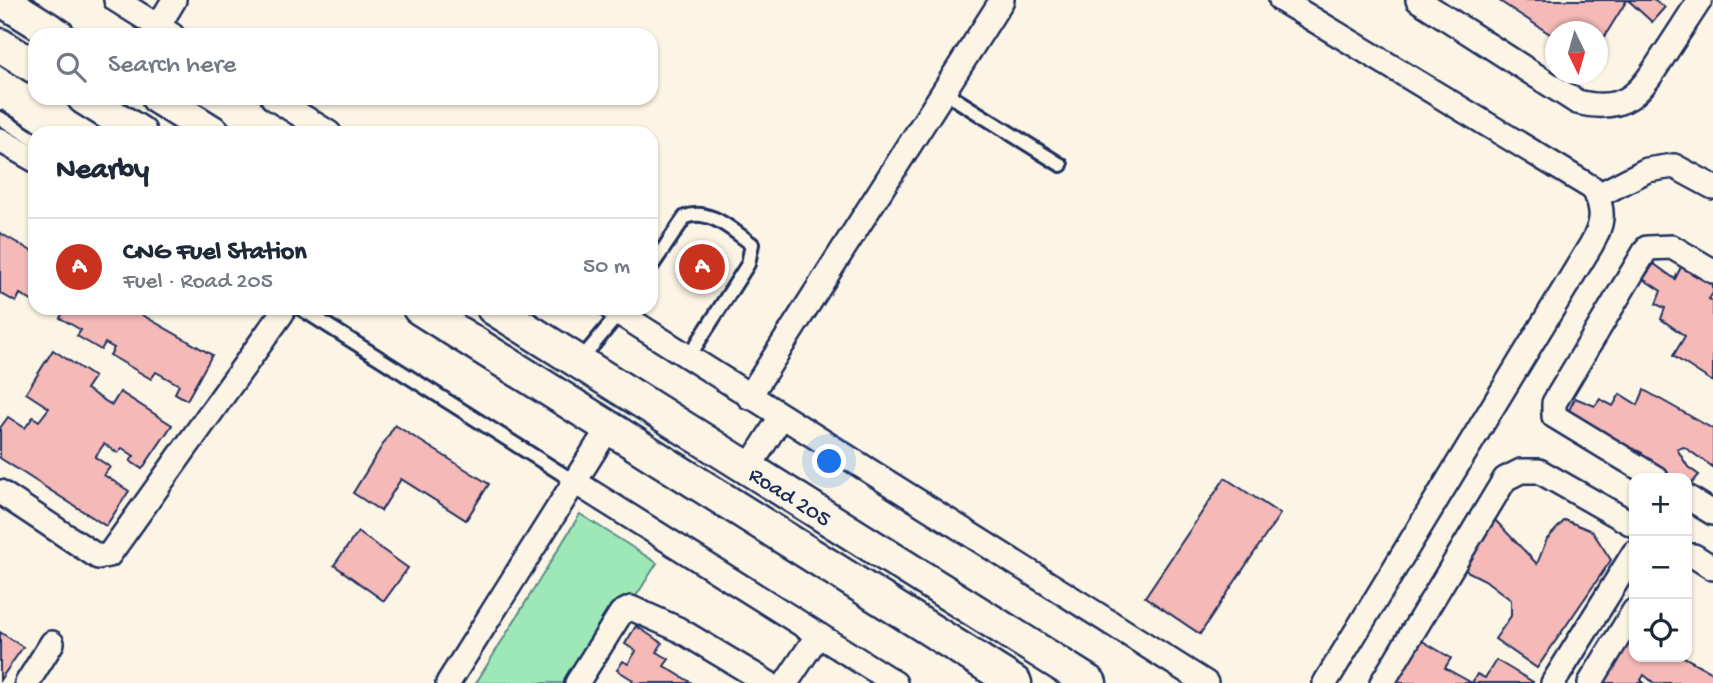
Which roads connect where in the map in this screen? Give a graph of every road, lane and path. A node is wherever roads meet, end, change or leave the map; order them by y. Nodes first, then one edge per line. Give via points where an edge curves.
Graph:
1 (2, 0) edge
2 (116, 0) edge
3 (174, 0) edge
4 (1002, 0) edge
5 (1281, 0) edge
6 (1418, 0) edge
7 (1700, 0) edge
8 (47, 28) edge
9 (155, 28) edge
10 (163, 28) edge
11 (0, 45) edge
12 (28, 63) edge
13 (944, 92) junction
14 (95, 105) edge
15 (169, 105) edge
16 (284, 105) edge
17 (0, 118) edge
18 (129, 126) edge
19 (203, 126) edge
20 (318, 126) edge
21 (28, 136) edge
22 (0, 140) edge
23 (28, 156) edge
24 (1061, 165) dead end
25 (1710, 178) edge
26 (1597, 196) junction
27 (658, 257) edge
28 (1713, 271) edge
29 (281, 315) edge
30 (311, 315) edge
31 (430, 315) edge
32 (504, 315) edge
33 (614, 315) edge
34 (625, 315) edge
35 (688, 358) junction
36 (579, 362) junction
37 (750, 397) junction
38 (781, 417) junction
39 (609, 427) junction
40 (748, 469) junction
41 (1648, 473) edge
42 (575, 482) junction
43 (0, 492) edge
44 (1692, 500) edge
45 (1713, 513) edge
46 (1629, 522) edge
47 (1692, 556) edge
48 (1629, 562) edge
49 (1713, 568) edge
50 (1629, 619) edge
51 (818, 635) junction
52 (52, 643) dead end
53 (27, 683) edge
54 (448, 683) edge
55 (576, 683) edge
56 (768, 683) edge
57 (786, 683) edge
58 (895, 683) edge
59 (1015, 683) edge
60 (1090, 683) edge
61 (1206, 683) edge
62 (1325, 683) edge
63 (1382, 683) edge
64 (1553, 683) edge
65 (1590, 683) edge

1 - 8 main road
2 - 9 street
3 - 10 street
4 - 13 street
5 - 26 street via 1594,189
6 - 7 street via 1577,102 1598,107 1618,104 1643,88
11 - 12 main road
13 - 24 lane
13 - 37 street
14 - 18 main road
15 - 19 main road
16 - 20 street
17 - 21 lane
22 - 23 street
25 - 26 street via 1674,166 1658,167
26 - 62 street via 1602,223 1595,238
27 - 35 lane via 685,217 694,213 706,214 752,244 748,264
28 - 41 street via 1672,247 1647,247 1554,402 1554,416
29 - 43 street via 109,555 98,557
30 - 42 lane
31 - 39 main road, Road 205
32 - 36 main road, Road 205
33 - 36 lane
34 - 35 street
35 - 37 street
36 - 40 main road, Road 205
37 - 38 street
38 - 40 street
38 - 61 street
39 - 42 street
39 - 59 main road, Road 205
40 - 60 main road, Road 205
42 - 51 street
42 - 54 street
44 - 45 street
46 - 63 street via 1539,471 1521,471 1506,480
47 - 49 street
48 - 64 street
50 - 65 street
51 - 57 street
51 - 58 street
52 - 53 street
55 - 56 street via 621,613 631,608 678,629

